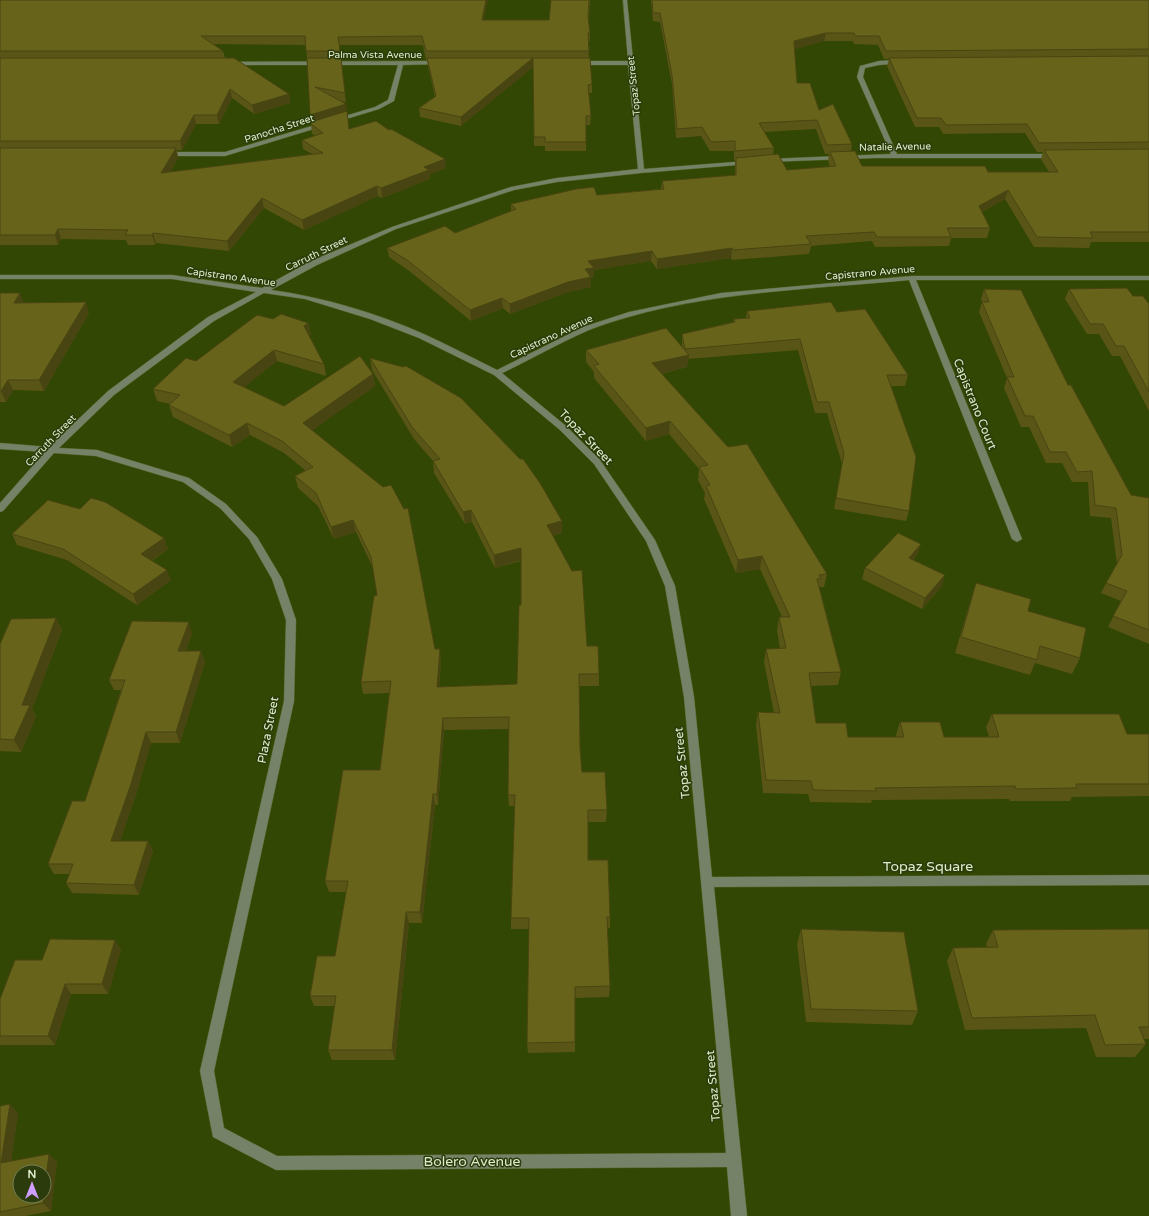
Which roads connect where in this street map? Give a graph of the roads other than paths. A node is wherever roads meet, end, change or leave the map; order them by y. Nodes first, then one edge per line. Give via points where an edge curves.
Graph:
1 (625, 0) edge
2 (908, 62) edge
3 (220, 63) edge
4 (401, 63) junction
5 (448, 63) edge
6 (575, 63) edge
7 (631, 63) junction
8 (155, 154) edge
9 (895, 156) junction
10 (1062, 156) edge
11 (751, 162) edge
12 (759, 162) edge
13 (641, 171) junction
14 (0, 277) edge
15 (912, 278) junction
16 (1149, 278) edge
17 (263, 291) junction
18 (497, 373) junction
19 (0, 446) edge
20 (51, 450) junction
21 (0, 509) edge
22 (1017, 539) dead end
23 (1149, 880) edge
24 (707, 882) junction
25 (218, 1132) joint
26 (733, 1160) junction
27 (739, 1216) edge

1 - 7 street, Topaz Street
2 - 9 street via 879,63 862,67 860,77
3 - 4 street, Palma Vista Avenue
4 - 5 street, Palma Vista Avenue
4 - 8 street, Panocha Street via 391,101 377,108 225,154
6 - 7 street
7 - 13 street, Topaz Street
9 - 10 street, Natalie Avenue
9 - 12 street, Natalie Avenue
11 - 13 street
13 - 17 street, Carruth Street via 557,180 513,188 394,228 314,263
14 - 17 street, Capistrano Avenue via 172,277
15 - 16 street, Capistrano Avenue
15 - 18 street, Capistrano Avenue via 721,295 632,314 586,330
15 - 22 street, Capistrano Court
17 - 18 street, Capistrano Avenue via 306,297 374,317 422,336
17 - 20 street, Carruth Street via 211,319 117,388
18 - 24 street, Topaz Street via 563,428 597,462 650,540 670,586 689,697
19 - 20 street, Plaza Street
20 - 21 street, Carruth Street
20 - 25 street, Plaza Street via 97,453 186,480 223,506 252,537 277,579 291,620 289,701 207,1070
23 - 24 street, Topaz Square
24 - 26 street, Topaz Street
25 - 26 street, Bolero Avenue via 276,1163
26 - 27 street, Topaz Street

